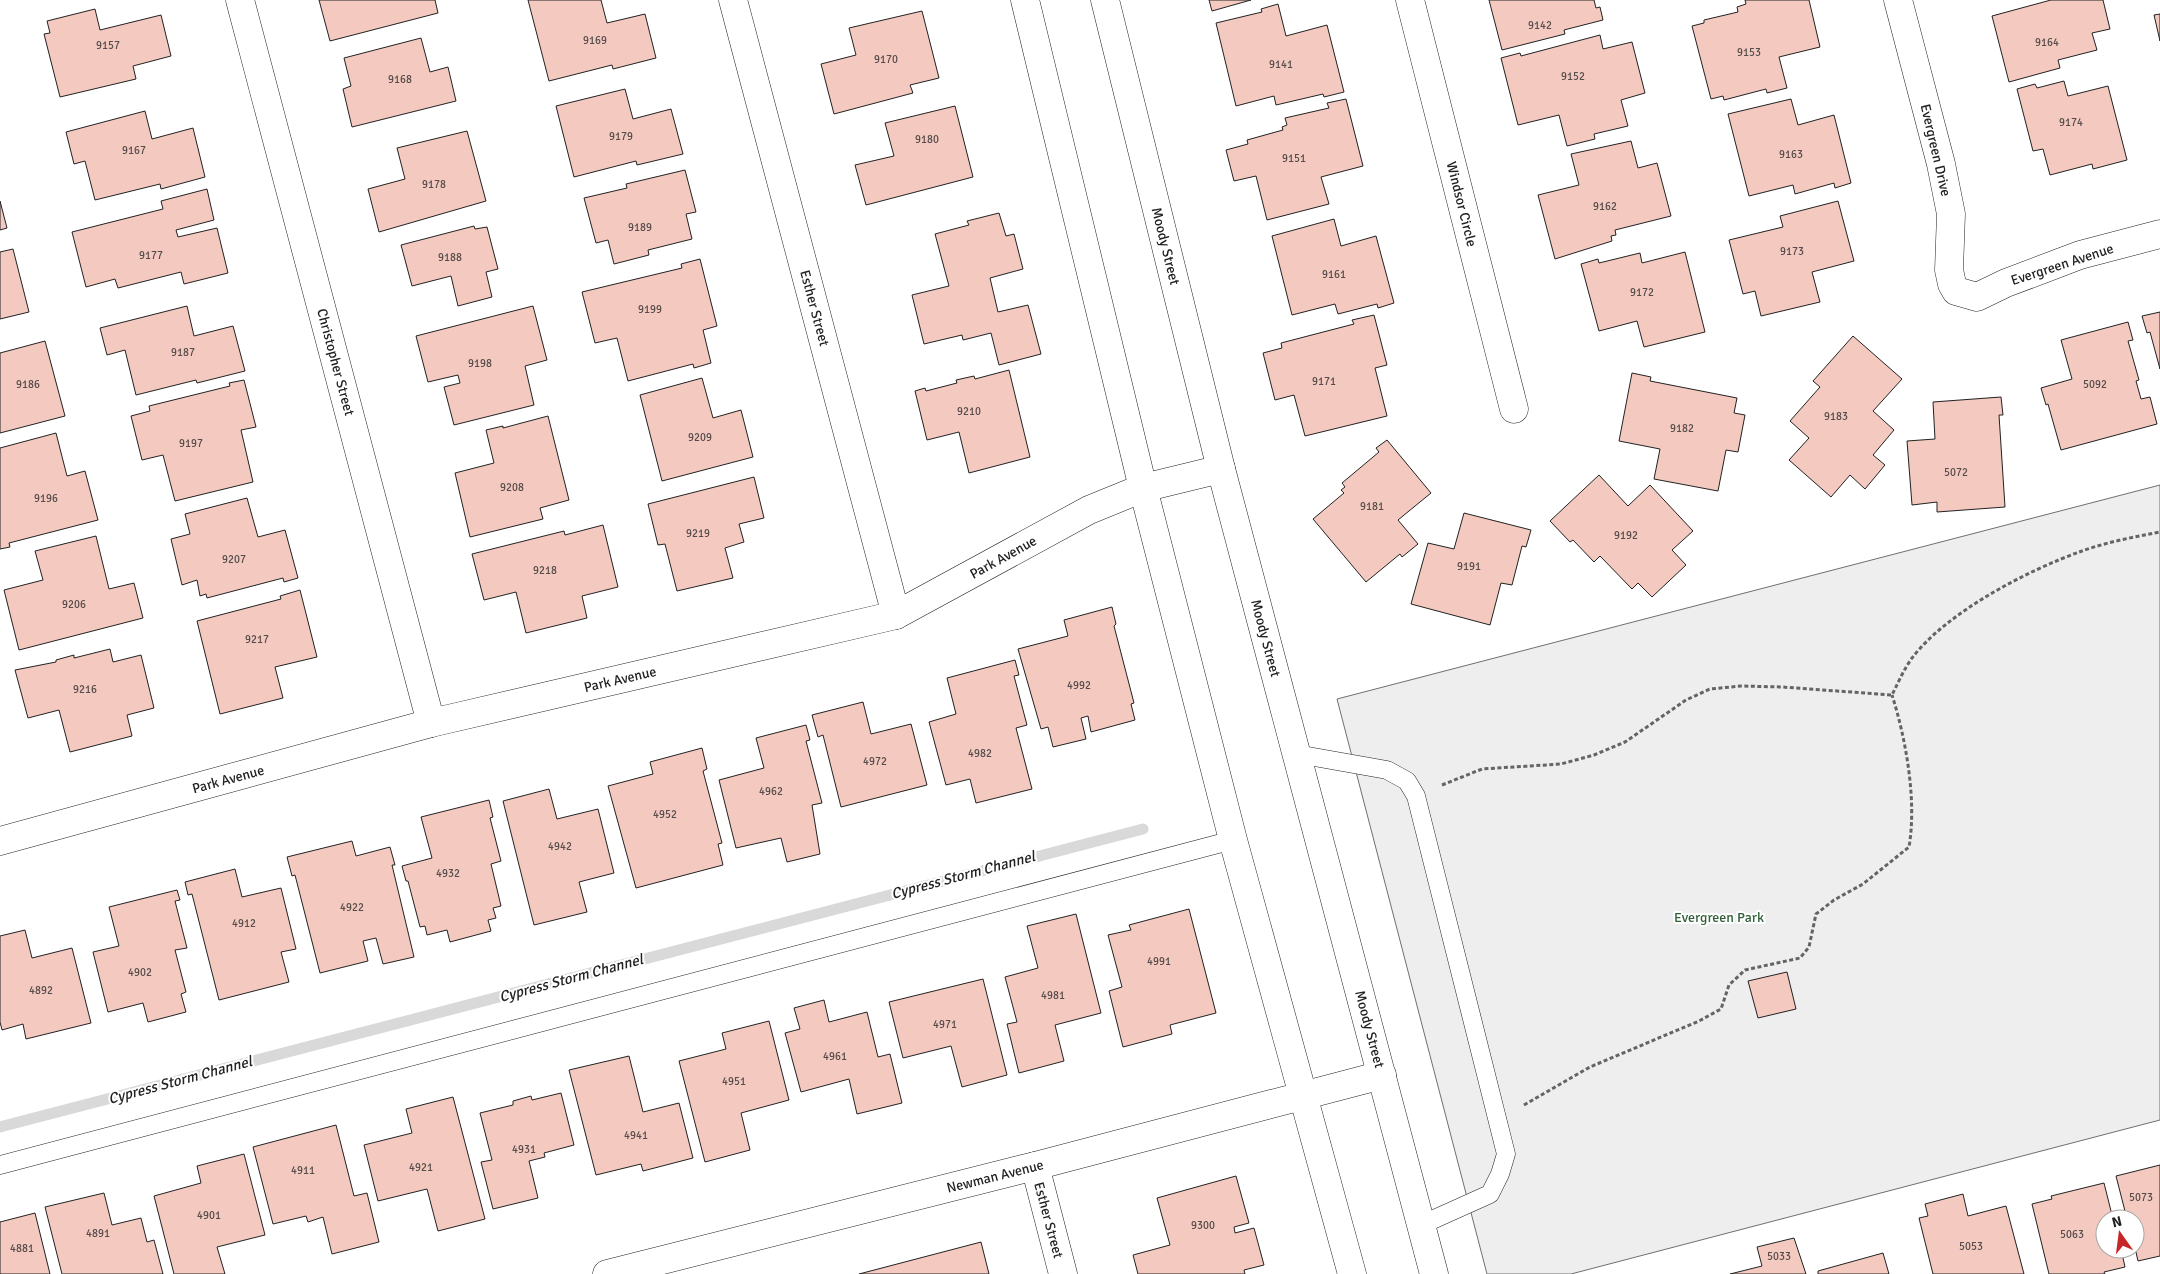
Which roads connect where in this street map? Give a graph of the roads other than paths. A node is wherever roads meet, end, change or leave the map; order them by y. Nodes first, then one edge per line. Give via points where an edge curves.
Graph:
1 (240, 0) edge
2 (734, 0) edge
3 (1025, 0) edge
4 (1105, 0) edge
5 (1410, 0) edge
6 (1898, 0) edge
7 (2160, 234) edge
8 (1966, 296) joint
9 (1514, 409) dead end
10 (1220, 469) junction
11 (1143, 488) junction
12 (896, 616) junction
13 (431, 723) junction
14 (1297, 754) junction
15 (1233, 840) junction
16 (0, 841) edge
17 (1382, 1075) junction
18 (1303, 1094) junction
19 (0, 1165) edge
20 (1034, 1166) junction
21 (1422, 1225) junction
22 (607, 1274) edge
23 (1063, 1274) edge
24 (1352, 1274) edge
25 (1434, 1274) edge

1 - 13 street, Christopher Street
2 - 12 street, Esther Street
3 - 11 street
4 - 10 street, Moody Street
5 - 9 street, Windsor Circle
6 - 8 street, Evergreen Drive via 1949,205 1952,284 1956,292
7 - 8 street, Evergreen Avenue via 2080,255 2006,282 1977,297
10 - 11 street, Park Avenue
10 - 14 street, Moody Street
11 - 12 street, Park Avenue via 1089,510
11 - 15 street
12 - 13 street, Park Avenue
13 - 16 street, Park Avenue
14 - 17 street, Moody Street
14 - 21 lane via 1387,770 1407,781 1416,796 1506,1154 1490,1194
15 - 18 street
15 - 19 lane
17 - 18 street, Newman Avenue
17 - 21 street, Moody Street
18 - 20 street, Newman Avenue
18 - 24 street
20 - 22 street, Newman Avenue
20 - 23 street, Esther Street
21 - 25 street, Moody Street

